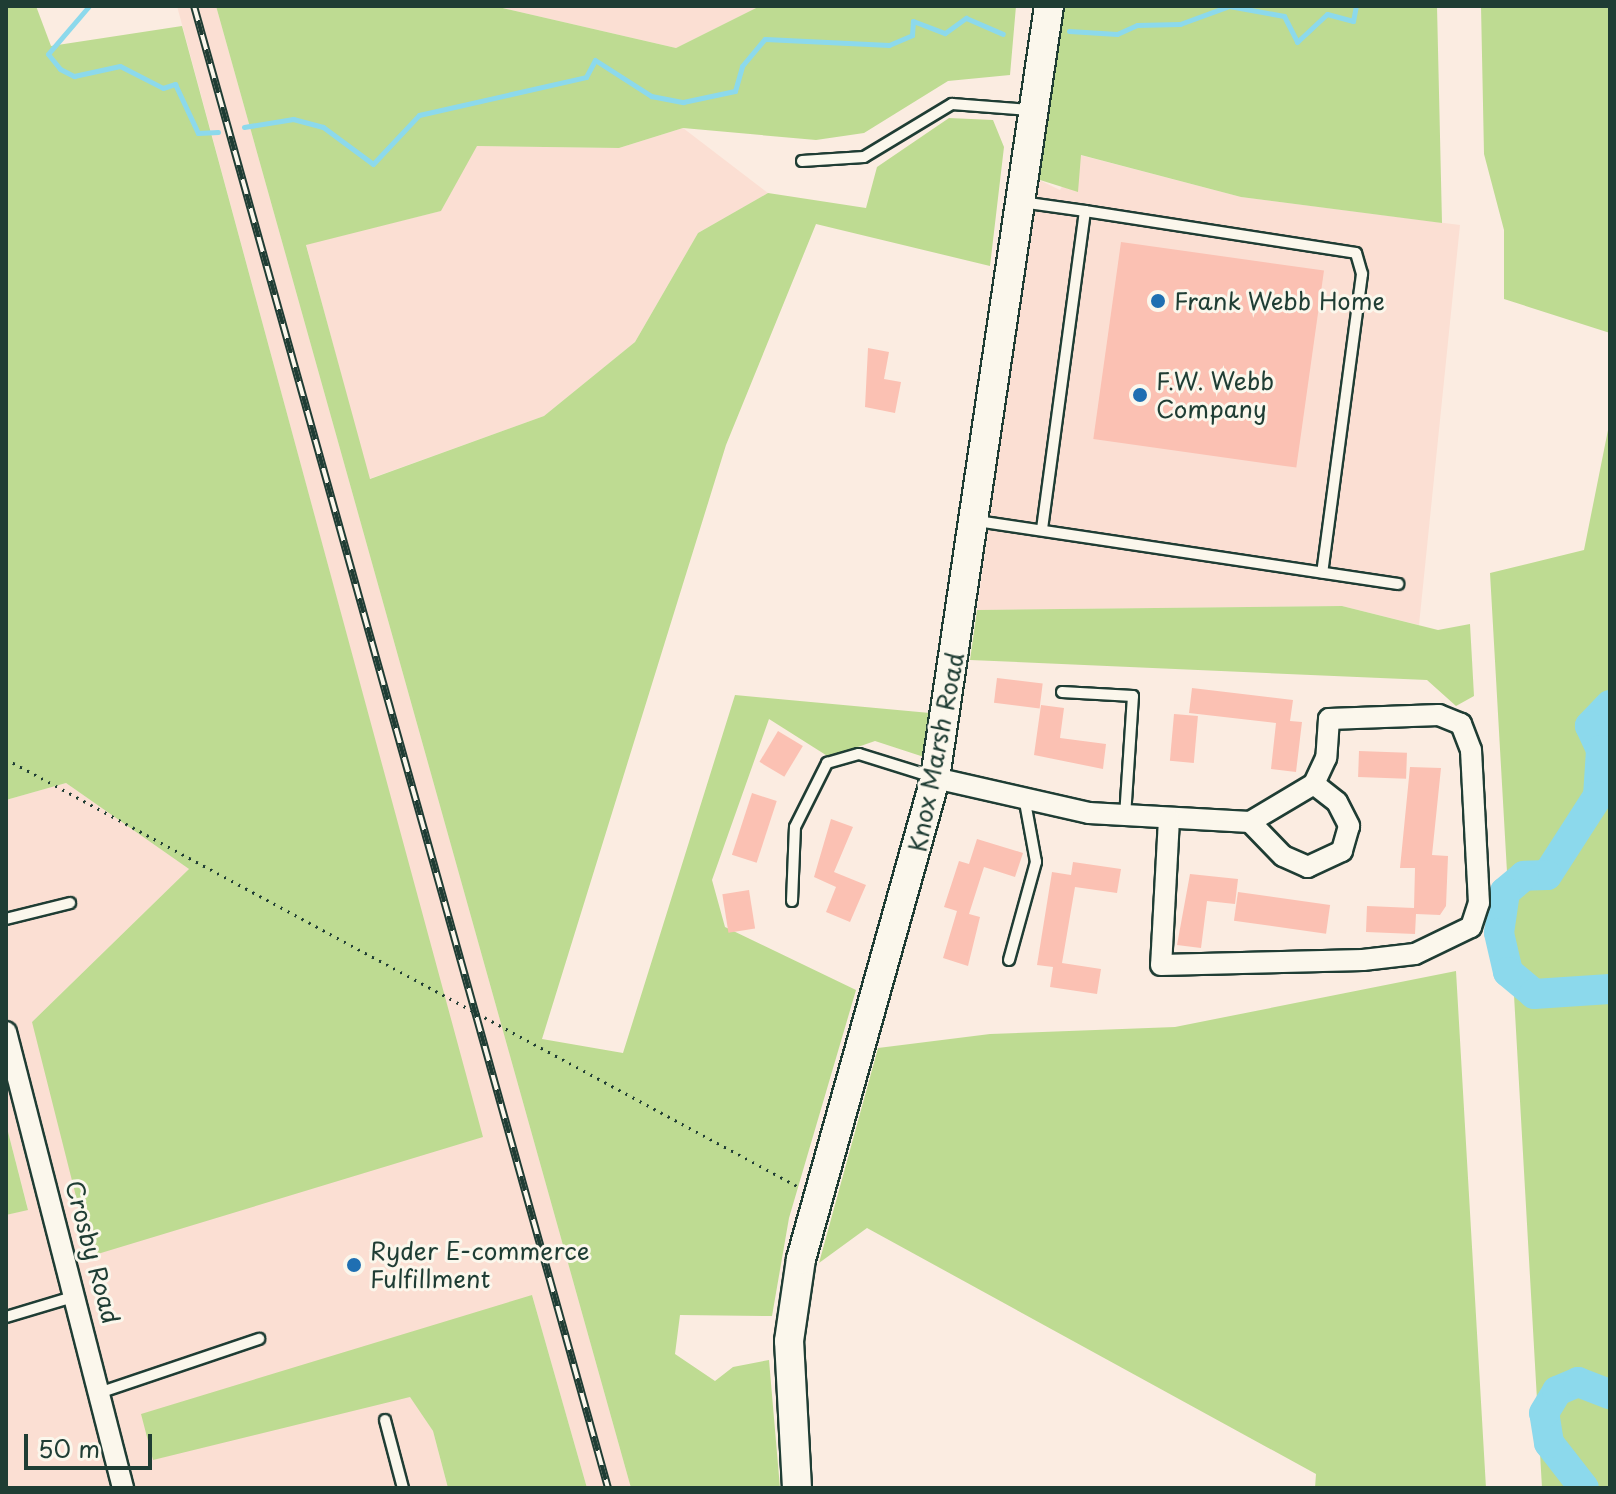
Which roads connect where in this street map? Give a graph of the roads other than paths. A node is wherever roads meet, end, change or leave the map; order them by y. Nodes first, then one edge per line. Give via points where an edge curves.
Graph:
1 (1049, 6) edge
2 (1032, 110) junction
3 (802, 161) dead end
4 (1020, 202) junction
5 (1085, 211) junction
6 (975, 521) junction
7 (1042, 530) junction
8 (1322, 572) junction
9 (1398, 584) dead end
10 (1062, 692) dead end
11 (935, 778) junction
12 (1314, 784) junction
13 (1025, 802) junction
14 (1125, 816) junction
15 (1169, 819) junction
16 (1250, 822) junction
17 (792, 901) dead end
18 (70, 903) dead end
19 (6, 919) edge
20 (1009, 960) dead end
21 (6, 1032) edge
22 (78, 1296) junction
23 (6, 1317) edge
24 (259, 1339) dead end
25 (102, 1392) junction
26 (385, 1420) dead end
27 (123, 1488) edge
28 (403, 1488) edge
29 (797, 1488) edge

1 - 2 main road, Knox Marsh Road
2 - 3 lane via 952,104 864,157
2 - 4 main road, Knox Marsh Road
4 - 5 lane
4 - 6 main road, Knox Marsh Road
5 - 7 lane
5 - 8 lane via 1356,253 1362,274
6 - 7 lane
6 - 11 main road, Knox Marsh Road
7 - 8 lane
8 - 9 lane
10 - 14 lane via 1133,696
11 - 13 street
11 - 17 lane via 859,754 827,763 795,827
11 - 29 main road, Knox Marsh Road via 817,1194 789,1341
12 - 15 street via 1326,758 1329,719 1439,715 1461,724 1472,765 1479,903 1471,927 1415,954 1161,965
12 - 16 street
12 - 16 street via 1337,802 1349,826 1332,860 1296,864
13 - 14 street
13 - 20 lane via 1036,862
14 - 15 street
15 - 16 street
18 - 19 lane
21 - 22 street, Crosby Road
22 - 23 lane
22 - 25 street, Crosby Road
24 - 25 lane
25 - 27 street, Crosby Road
26 - 28 lane

